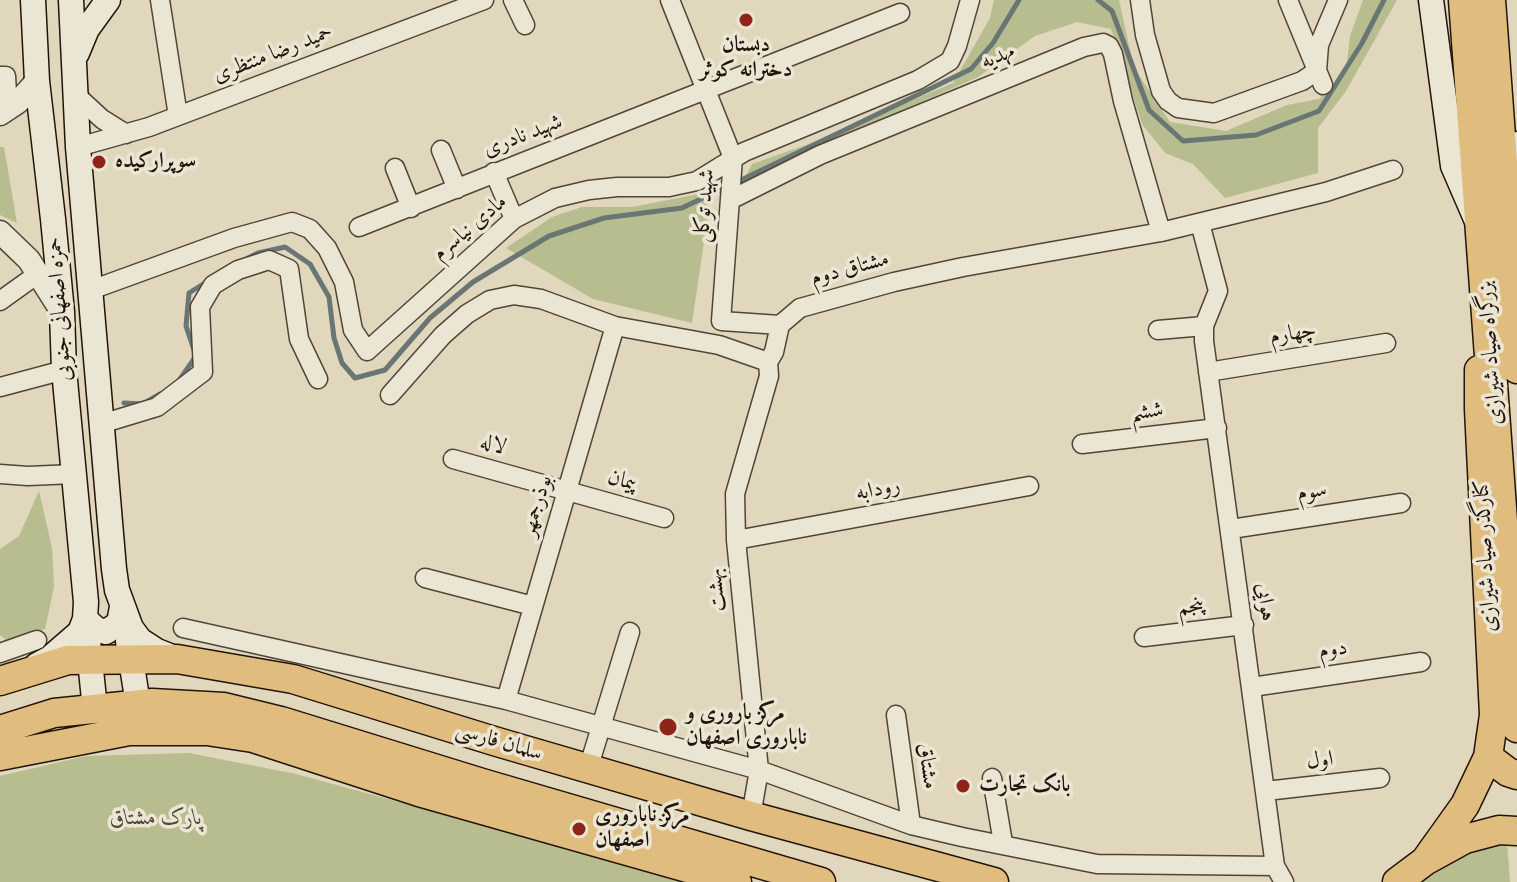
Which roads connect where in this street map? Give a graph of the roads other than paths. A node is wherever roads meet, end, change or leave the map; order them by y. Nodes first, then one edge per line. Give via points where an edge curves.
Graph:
1 (33, 0) edge
2 (71, 0) edge
3 (108, 0) edge
4 (160, 0) edge
5 (484, 0) edge
6 (513, 0) edge
7 (670, 0) edge
8 (970, 0) edge
9 (1140, 0) edge
10 (1288, 0) edge
11 (1338, 0) edge
12 (1431, 0) edge
13 (1464, 0) edge
14 (1490, 0) edge
15 (900, 13) dead end
16 (525, 25) dead end
17 (74, 59) junction
18 (0, 76) edge
19 (1320, 78) junction
20 (37, 81) junction
21 (706, 92) junction
22 (76, 95) junction
23 (4, 111) edge
24 (178, 116) junction
25 (126, 134) junction
26 (1517, 144) edge
27 (78, 147) junction
28 (441, 150) dead end
29 (733, 158) junction
30 (395, 168) dead end
31 (1393, 170) dead end
32 (494, 172) junction
33 (457, 189) junction
34 (730, 200) junction
35 (411, 208) junction
36 (514, 219) junction
37 (1200, 223) junction
38 (359, 227) dead end
39 (1494, 231) junction
40 (0, 232) edge
41 (1161, 232) junction
42 (1517, 271) edge
43 (39, 273) junction
44 (91, 290) junction
45 (0, 301) edge
46 (62, 312) junction
47 (780, 325) junction
48 (615, 326) junction
49 (1204, 326) junction
50 (1158, 330) dead end
51 (1386, 343) dead end
52 (768, 362) junction
53 (1517, 368) edge
54 (64, 370) junction
55 (1208, 372) junction
56 (318, 379) dead end
57 (0, 387) edge
58 (390, 395) dead end
59 (101, 424) junction
60 (1217, 428) junction
61 (1082, 444) dead end
62 (453, 459) dead end
63 (0, 474) edge
64 (74, 474) junction
65 (1029, 486) dead end
66 (567, 489) junction
67 (1401, 503) dead end
68 (664, 518) dead end
69 (1231, 529) junction
70 (736, 540) junction
71 (425, 578) dead end
72 (533, 606) junction
73 (122, 607) junction
74 (85, 619) junction
75 (1244, 625) junction
76 (183, 628) dead end
77 (630, 632) dead end
78 (1144, 637) dead end
79 (37, 640) dead end
80 (0, 653) edge
81 (131, 659) junction
82 (177, 659) junction
83 (90, 660) junction
84 (1421, 662) dead end
85 (9, 678) edge
86 (1252, 687) junction
87 (506, 700) junction
88 (138, 704) junction
89 (1516, 706) edge
90 (95, 709) junction
91 (896, 715) dead end
92 (601, 727) junction
93 (1517, 727) edge
94 (0, 730) edge
95 (0, 756) edge
96 (1488, 757) junction
97 (588, 769) junction
98 (759, 770) junction
99 (1517, 775) edge
100 (992, 778) dead end
101 (1380, 778) dead end
102 (1266, 791) junction
103 (751, 816) junction
104 (911, 825) junction
105 (1517, 831) edge
106 (1003, 843) junction
107 (1425, 861) junction
108 (1276, 877) edge
109 (737, 882) edge
110 (821, 882) edge
111 (994, 882) edge
112 (1397, 882) edge

1 - 20 main road, حمزه اصفهانی جنوبی
2 - 17 main road, حمزه اصفهانی جنوبی
3 - 17 main road
4 - 24 street
5 - 24 street, حمید رضا منتظری
6 - 16 street
7 - 21 street, شهید توکلی
8 - 29 street, مادی نیاسرم via 950,61 918,80
9 - 19 street via 1161,91 1178,108 1214,113
10 - 19 street
11 - 19 street via 1319,45
12 - 39 main road via 1453,166
13 - 39 highway, بزرگراه صیاد شیرازی
14 - 39 highway, بزرگراه صیاد شیرازی
15 - 21 street, شهید نادری
17 - 22 main road, حمزه اصفهانی جنوبی
18 - 23 street via 6,76
20 - 23 street
20 - 46 main road, حمزه اصفهانی جنوبی
21 - 29 street, شهید توکلی
21 - 32 street, شهید نادری
22 - 25 street
22 - 27 main road, حمزه اصفهانی جنوبی
24 - 25 street, حمید رضا منتظری
25 - 27 street, حمید رضا منتظری
26 - 39 main road
27 - 44 main road, حمزه اصفهانی جنوبی
28 - 33 street
29 - 34 street, شهید توکلی
29 - 36 street, مادی نیاسرم via 697,181 589,190 555,198
30 - 35 street
31 - 37 street, مشتاق دوم
32 - 33 street, شهید نادری
32 - 36 street
33 - 35 street, شهید نادری
34 - 41 street, مهدیه via 820,155 1103,43 1113,54
34 - 47 street, شهید توکلی via 721,321
35 - 38 street, شهید نادری
36 - 44 street, مادی نیاسرم via 367,351 353,330 344,282 327,248 310,229 292,222
37 - 41 street, مشتاق دوم
37 - 49 street, هوایی via 1218,291
39 - 42 main road
39 - 53 highway, بزرگراه صیاد شیرازی
39 - 89 highway, بزرگراه صیاد شیرازی
39 - 96 main road, کنارگذر صیاد شیرازی via 1479,409 1494,715
40 - 43 street
41 - 47 street, مشتاق دوم via 894,282 800,308
43 - 45 street
43 - 46 street
44 - 59 main road, حمزه اصفهانی جنوبی
46 - 54 main road, حمزه اصفهانی جنوبی
47 - 52 street
48 - 52 street via 719,345
48 - 58 street via 541,299 514,295 490,300 443,335
48 - 66 street, بوذرجمهر
49 - 50 street
49 - 55 street, هوایی
51 - 55 street, چهارم
52 - 70 street, بهشت via 769,376 735,494
54 - 57 street
54 - 64 main road, حمزه اصفهانی جنوبی
55 - 60 street, هوایی
56 - 59 street via 299,339 289,269 269,260 213,285 200,307 203,372 157,407
59 - 73 main road, حمزه اصفهانی جنوبی
60 - 61 street, ششم
60 - 69 street, هوایی
62 - 66 street, لاله
63 - 64 street
64 - 74 main road, حمزه اصفهانی جنوبی
65 - 70 street, رودابه
66 - 68 street, پیمان
66 - 72 street, بوذرجمهر
67 - 69 street, سوم
69 - 75 street, هوایی
70 - 98 street, بهشت
71 - 72 street
72 - 87 street, بوذرجمهر
73 - 74 main road via 119,623 106,632
73 - 81 main road, حمزه اصفهانی جنوبی
73 - 82 main road, حمزه اصفهانی جنوبی via 140,640
74 - 83 main road, حمزه اصفهانی جنوبی
74 - 85 main road via 80,632 50,658
75 - 78 street, پنجم
75 - 86 street, هوایی
76 - 87 street, سلمان فارسی
77 - 92 street
79 - 80 street
81 - 82 main road, سلمان فارسی
81 - 83 main road, سلمان فارسی
81 - 88 main road, حمزه اصفهانی جنوبی
82 - 97 main road, سلمان فارسی via 293,679
83 - 85 main road, سلمان فارسی via 68,660
83 - 90 main road, حمزه اصفهانی جنوبی
84 - 86 street, دوم
86 - 102 street, هوایی
87 - 92 street, سلمان فارسی
88 - 90 main road, سلمان فارسی
88 - 110 main road, سلمان فارسی via 224,707 281,721
89 - 93 highway, بزرگراه صیاد شیرازی
90 - 94 main road, سلمان فارسی via 54,713
91 - 104 street, مشتاق
92 - 97 street
92 - 98 street, سلمان فارسی
95 - 109 main road via 129,731 207,731 253,738 419,792
96 - 99 main road
96 - 107 main road, کنارگذر صیاد شیرازی via 1465,805
97 - 103 main road, سلمان فارسی
98 - 103 street, بهشت
98 - 104 street, سلمان فارسی
100 - 106 street
101 - 102 street, اول
102 - 108 street, هوایی
103 - 111 main road, سلمان فارسی
104 - 106 street, سلمان فارسی
105 - 107 main road via 1465,839
106 - 108 street, سلمان فارسی via 1097,864
107 - 112 main road

